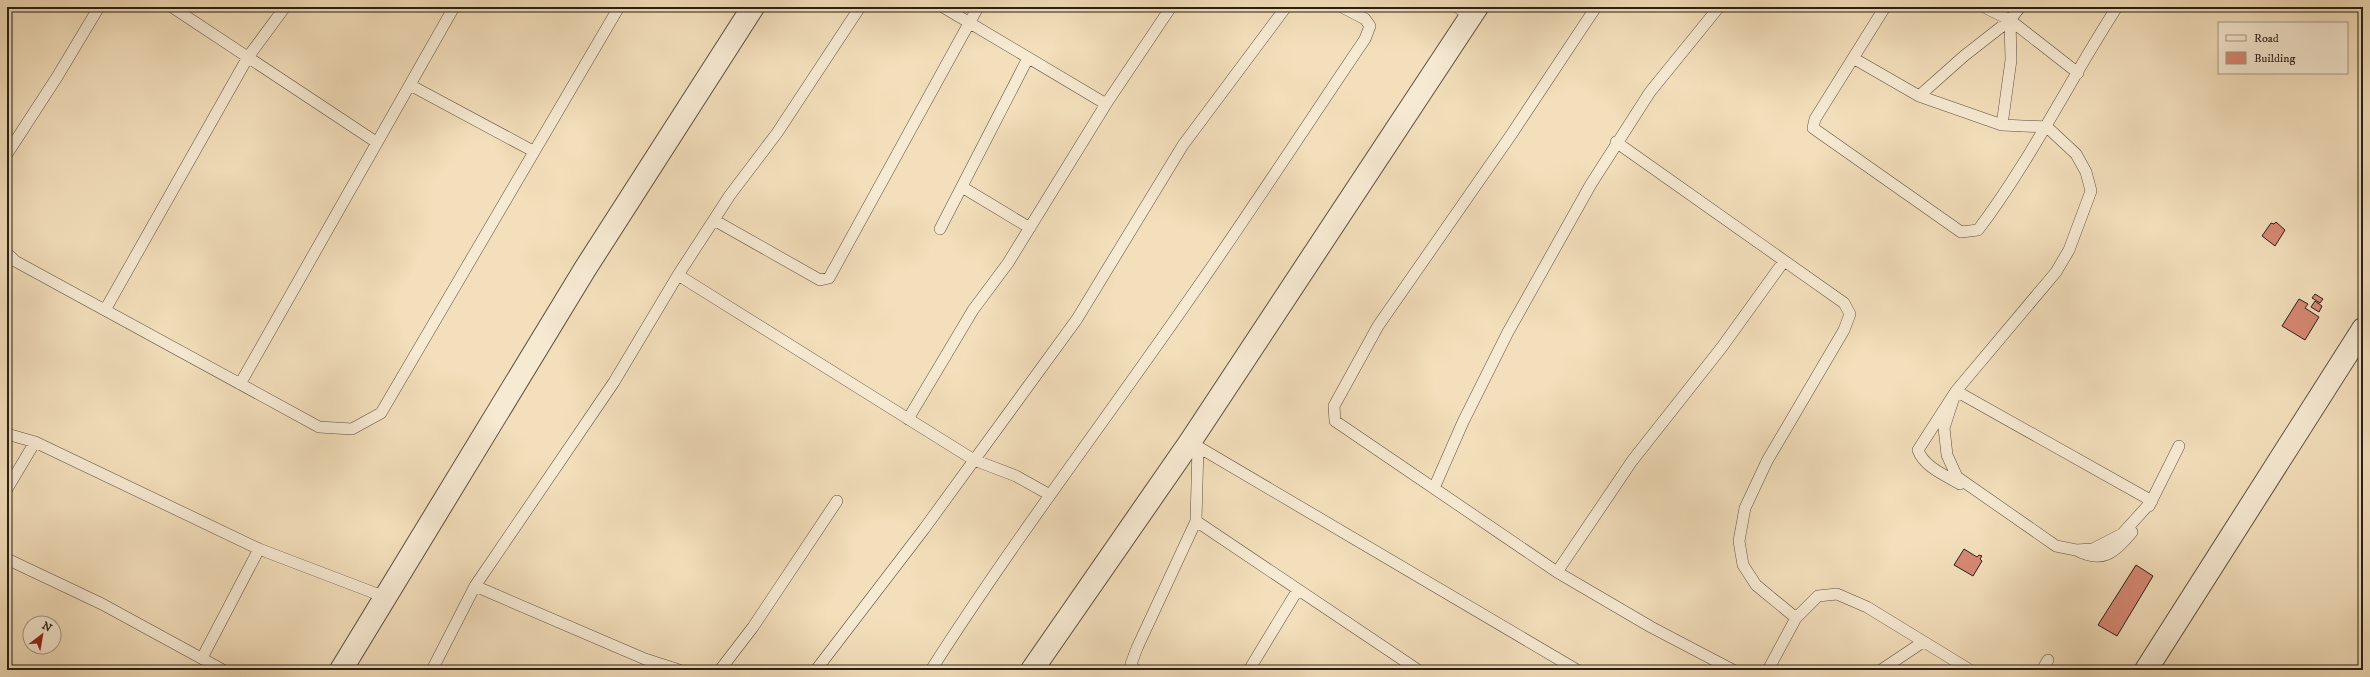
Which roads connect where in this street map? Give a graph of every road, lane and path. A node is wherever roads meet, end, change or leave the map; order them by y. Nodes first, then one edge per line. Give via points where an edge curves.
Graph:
1 (99, 7) edge
2 (172, 7) edge
3 (285, 7) edge
4 (454, 7) edge
5 (619, 7) edge
6 (753, 7) edge
7 (860, 7) edge
8 (943, 7) edge
9 (978, 7) edge
10 (1171, 7) edge
11 (1286, 7) edge
12 (1342, 7) edge
13 (1596, 7) edge
14 (1719, 7) edge
15 (1885, 7) edge
16 (1984, 7) edge
17 (2020, 7) edge
18 (2117, 7) edge
19 (1468, 10) edge
20 (2010, 20) junction
21 (969, 23) junction
22 (248, 57) junction
23 (1028, 58) junction
24 (1853, 58) junction
25 (2078, 73) junction
26 (410, 85) junction
27 (1919, 96) junction
28 (1106, 104) junction
29 (2002, 125) junction
30 (2047, 127) junction
31 (376, 142) junction
32 (1616, 142) junction
33 (533, 152) junction
34 (7, 154) edge
35 (962, 187) junction
36 (714, 220) junction
37 (1030, 228) junction
38 (940, 229) dead end
39 (7, 253) edge
40 (1784, 261) junction
41 (678, 275) junction
42 (104, 310) junction
43 (2363, 329) edge
44 (240, 384) junction
45 (1956, 391) junction
46 (908, 419) junction
47 (7, 434) edge
48 (35, 442) junction
49 (1194, 444) junction
50 (2179, 446) dead end
51 (974, 460) junction
52 (1434, 488) junction
53 (7, 489) edge
54 (1050, 495) junction
55 (837, 501) dead end
56 (2152, 501) junction
57 (1196, 521) junction
58 (259, 549) junction
59 (7, 559) edge
60 (1557, 572) junction
61 (475, 586) junction
62 (1297, 591) junction
63 (385, 597) junction
64 (1796, 618) junction
65 (1923, 642) junction
66 (202, 658) junction
67 (2048, 660) dead end
68 (223, 670) edge
69 (341, 670) edge
70 (432, 670) edge
71 (679, 670) edge
72 (720, 670) edge
73 (816, 670) edge
74 (931, 670) edge
75 (1032, 670) edge
76 (1135, 670) edge
77 (1249, 670) edge
78 (1418, 670) edge
79 (1578, 670) edge
80 (1733, 670) edge
81 (1768, 670) edge
82 (1881, 670) edge
83 (1970, 670) edge
84 (2042, 670) edge
85 (2146, 670) edge

1 - 34 lane
2 - 22 lane
3 - 22 lane
4 - 26 lane
5 - 33 lane
6 - 63 street via 585,269
7 - 36 lane via 777,133
8 - 21 lane
9 - 21 lane
10 - 28 lane
11 - 51 lane via 1183,145 1077,320
12 - 54 lane via 1365,18 1370,26 1365,39 1196,291
13 - 52 lane via 1511,135 1378,326 1334,406 1335,421
14 - 32 lane via 1650,92
15 - 24 lane
16 - 20 lane
17 - 20 lane
18 - 25 lane
19 - 49 street
20 - 25 lane
20 - 27 lane
20 - 29 lane via 2011,60
21 - 23 lane
21 - 36 lane via 829,278 820,280
22 - 31 lane
22 - 42 lane
23 - 28 lane
23 - 35 lane
24 - 27 lane
24 - 30 lane via 1815,118 1813,128 1960,232 1978,230
25 - 30 lane
26 - 31 lane
26 - 33 lane
27 - 29 lane
28 - 37 lane
29 - 30 lane
30 - 45 lane via 2076,154 2086,172 2091,192 2069,250 2056,272
31 - 44 lane
32 - 40 lane
32 - 52 lane via 1508,332 1463,422
33 - 44 lane via 381,413 352,429 319,427
35 - 37 lane
35 - 38 lane
36 - 41 lane
37 - 46 lane via 973,310
39 - 42 lane via 14,261
40 - 60 lane via 1722,347 1632,461
40 - 64 lane via 1844,303 1850,314 1844,330 1767,461 1745,508 1739,541 1743,564 1756,585
41 - 46 lane
41 - 61 lane via 614,382
42 - 44 lane
43 - 85 street
45 - 56 lane
45 - 56 lane via 1944,428 1947,455 1957,477 2056,546 2076,550 2093,549 2122,534
45 - 56 lane via 1918,450 1920,457 1932,468 2089,557 2099,558 2110,553 2136,526
46 - 51 lane
47 - 48 lane
48 - 53 lane
48 - 58 lane
49 - 57 lane
49 - 75 street
49 - 79 lane
50 - 56 lane
51 - 54 lane via 1009,473
51 - 73 lane
52 - 60 lane
54 - 74 lane
55 - 72 lane via 753,627
57 - 62 lane
57 - 76 lane via 1137,648 1131,664
58 - 63 lane
58 - 66 lane
59 - 66 lane via 102,604
60 - 80 lane via 1651,627
61 - 70 lane
61 - 71 lane via 645,659
62 - 77 lane
62 - 78 lane
63 - 69 street
64 - 65 lane via 1818,596 1837,594 1867,607
64 - 81 lane
65 - 82 lane
65 - 83 lane
66 - 68 lane
67 - 84 lane

